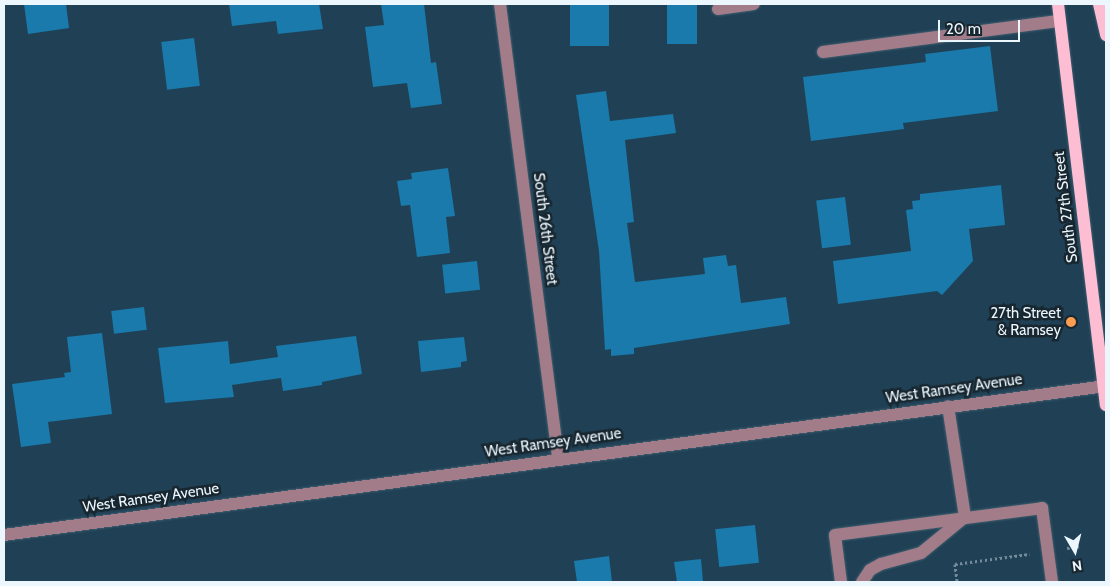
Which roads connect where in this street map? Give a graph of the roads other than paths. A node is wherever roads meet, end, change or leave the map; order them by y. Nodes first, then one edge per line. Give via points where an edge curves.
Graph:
1 (500, 4) edge
2 (754, 4) edge
3 (1058, 4) edge
4 (1099, 4) edge
5 (718, 9) dead end
6 (1060, 21) junction
7 (1106, 35) edge
8 (823, 52) dead end
9 (1105, 387) edge
10 (948, 406) junction
11 (1106, 406) edge
12 (558, 458) junction
13 (965, 517) junction
14 (4, 535) edge
15 (841, 582) edge
16 (862, 582) edge
17 (1052, 582) edge

1 - 12 street, South 26th Street
2 - 5 street
3 - 6 main road, South 27th Street
4 - 7 main road
6 - 8 street
6 - 9 main road, South 27th Street
9 - 10 street, West Ramsey Avenue
9 - 11 main road, South 27th Street
10 - 12 street, West Ramsey Avenue
10 - 13 street
12 - 14 street, West Ramsey Avenue
13 - 15 street via 835,535
13 - 16 street via 921,553 880,564 870,570
13 - 17 street via 1042,508

